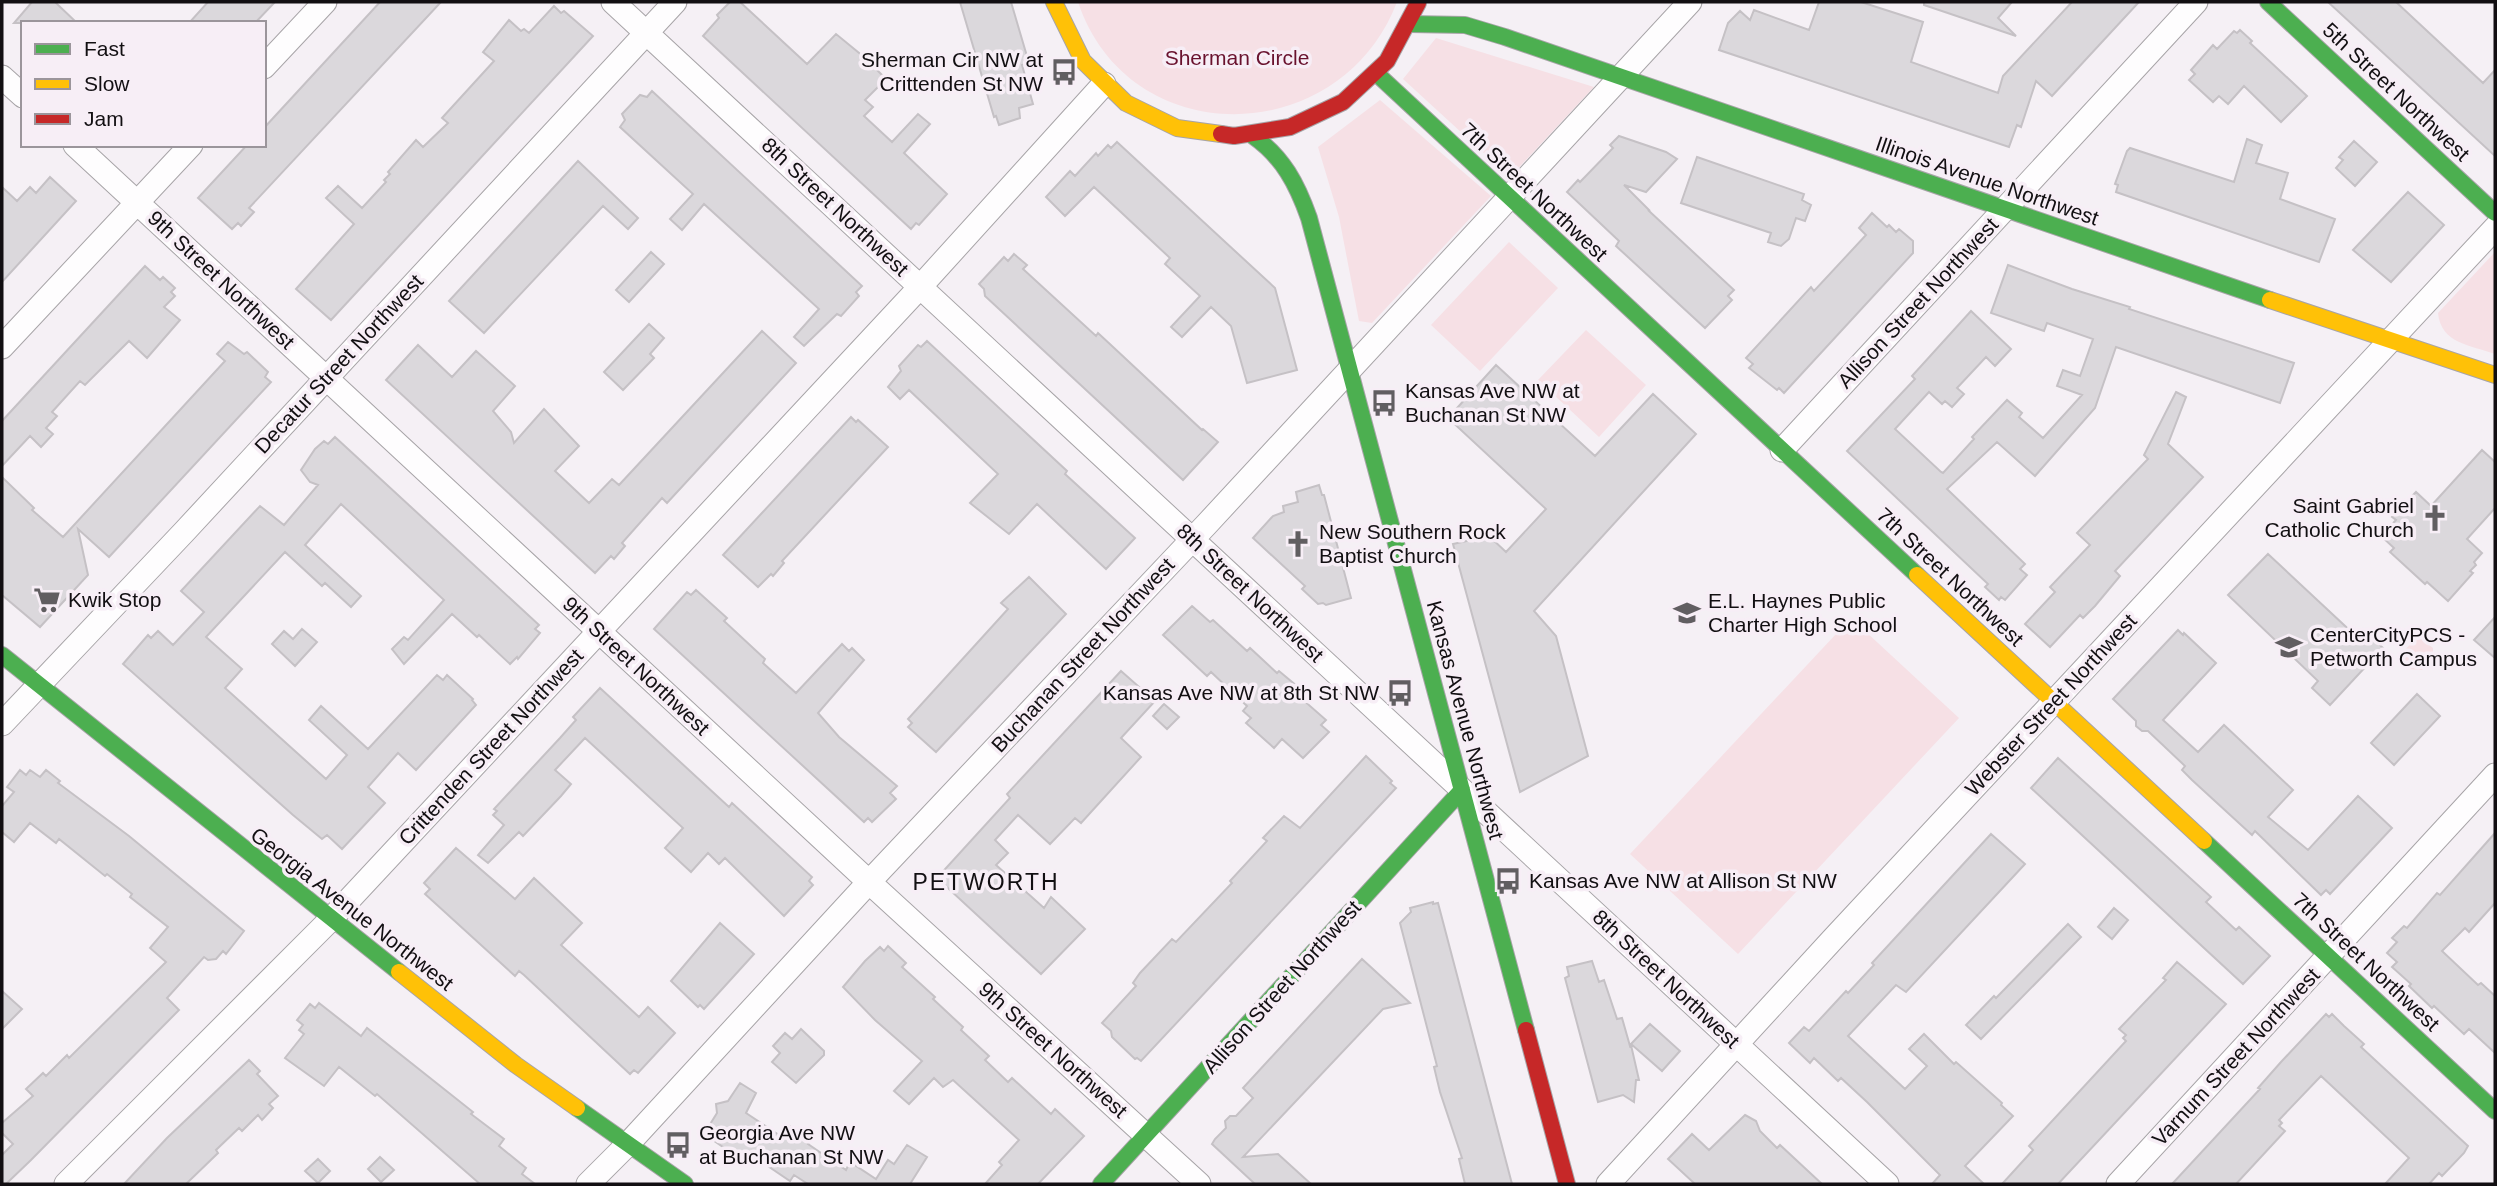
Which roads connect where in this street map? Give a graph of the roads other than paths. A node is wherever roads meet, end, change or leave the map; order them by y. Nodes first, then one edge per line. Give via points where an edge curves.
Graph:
1 (325, 2) edge
2 (613, 2) edge
3 (675, 2) edge
4 (1054, 2) edge
5 (1418, 2) edge
6 (1690, 2) edge
7 (2196, 2) edge
8 (2268, 2) edge
9 (1447, 9) dead end
10 (1410, 24) junction
11 (1465, 25) junction
12 (646, 32) junction
13 (266, 65) edge
14 (1377, 75) junction
15 (2, 77) edge
16 (1620, 77) junction
17 (1104, 84) junction
18 (21, 94) edge
19 (1315, 119) junction
20 (1254, 136) junction
21 (1306, 136) dead end
22 (77, 147) edge
23 (189, 147) edge
24 (1300, 164) dead end
25 (1298, 186) junction
26 (1509, 197) junction
27 (137, 202) junction
28 (2005, 209) junction
29 (2495, 213) edge
30 (2495, 228) edge
31 (920, 287) junction
32 (2390, 341) junction
33 (2, 347) edge
34 (1349, 370) junction
35 (2495, 375) edge
36 (326, 378) junction
37 (1782, 450) junction
38 (1192, 540) junction
39 (599, 631) junction
40 (2, 654) edge
41 (40, 685) junction
42 (2055, 702) junction
43 (2, 724) edge
44 (2495, 775) edge
45 (1462, 790) junction
46 (869, 882) junction
47 (331, 919) junction
48 (2328, 956) junction
49 (1737, 1045) junction
50 (2495, 1111) edge
51 (1147, 1135) junction
52 (627, 1145) junction
53 (66, 1184) edge
54 (588, 1184) edge
55 (685, 1184) edge
56 (1101, 1184) edge
57 (1199, 1184) edge
58 (1567, 1184) edge
59 (1608, 1184) edge
60 (1887, 1184) edge
61 (2118, 1184) edge

1 - 13 street
2 - 12 street, 8th Street Northwest
3 - 12 street, Decatur Street Northwest
4 - 17 main road via 1075,48
5 - 10 main road
6 - 16 street, Buchanan Street Northwest
7 - 28 street, Allison Street Northwest
8 - 29 main road, 5th Street Northwest
9 - 11 main road, Illinois Avenue Northwest
10 - 11 main road, Illinois Avenue Northwest
10 - 14 main road
11 - 16 main road, Illinois Avenue Northwest
12 - 31 street, 8th Street Northwest
12 - 36 street, Decatur Street Northwest
14 - 19 main road
14 - 26 main road, 7th Street Northwest
15 - 18 street
16 - 26 street, Buchanan Street Northwest
16 - 28 main road, Illinois Avenue Northwest
17 - 20 main road via 1132,106 1168,124 1206,134
17 - 31 street, Crittenden Street Northwest
19 - 20 main road
19 - 21 main road
20 - 25 main road, Kansas Avenue Northwest via 1281,160
22 - 27 street, 9th Street Northwest
23 - 27 street
24 - 25 main road, Kansas Avenue Northwest
25 - 34 main road, Kansas Avenue Northwest
26 - 34 street, Buchanan Street Northwest
26 - 37 main road, 7th Street Northwest
27 - 33 street
27 - 36 street, 9th Street Northwest
28 - 32 main road, Illinois Avenue Northwest
28 - 37 street, Allison Street Northwest
30 - 32 street, Webster Street Northwest
31 - 38 street, 8th Street Northwest
31 - 39 street, Crittenden Street Northwest
32 - 35 main road, Illinois Avenue Northwest
32 - 42 street, Webster Street Northwest
34 - 38 street, Buchanan Street Northwest
34 - 45 main road, Kansas Avenue Northwest
36 - 39 street, 9th Street Northwest
36 - 41 street, Decatur Street Northwest
37 - 42 main road, 7th Street Northwest
38 - 45 street, 8th Street Northwest
38 - 46 street, Buchanan Street Northwest
39 - 46 street, 9th Street Northwest
39 - 47 street, Crittenden Street Northwest
40 - 41 main road, Georgia Avenue Northwest
41 - 43 street, Decatur Street Northwest
41 - 47 main road, Georgia Avenue Northwest
42 - 48 main road, 7th Street Northwest
42 - 49 street, Webster Street Northwest
44 - 48 street, Varnum Street Northwest
45 - 49 street, 8th Street Northwest
45 - 51 main road, Allison Street Northwest
45 - 58 main road, Kansas Avenue Northwest
46 - 51 street, 9th Street Northwest
46 - 52 street, Buchanan Street Northwest
47 - 52 main road, Georgia Avenue Northwest via 516,1065
47 - 53 street, Crittenden Street Northwest
48 - 50 main road, 7th Street Northwest
48 - 61 street, Varnum Street Northwest
49 - 59 street, Webster Street Northwest
49 - 60 street, 8th Street Northwest
51 - 56 main road, Allison Street Northwest
51 - 57 street, 9th Street Northwest
52 - 54 street, Buchanan Street Northwest
52 - 55 main road, Georgia Avenue Northwest

